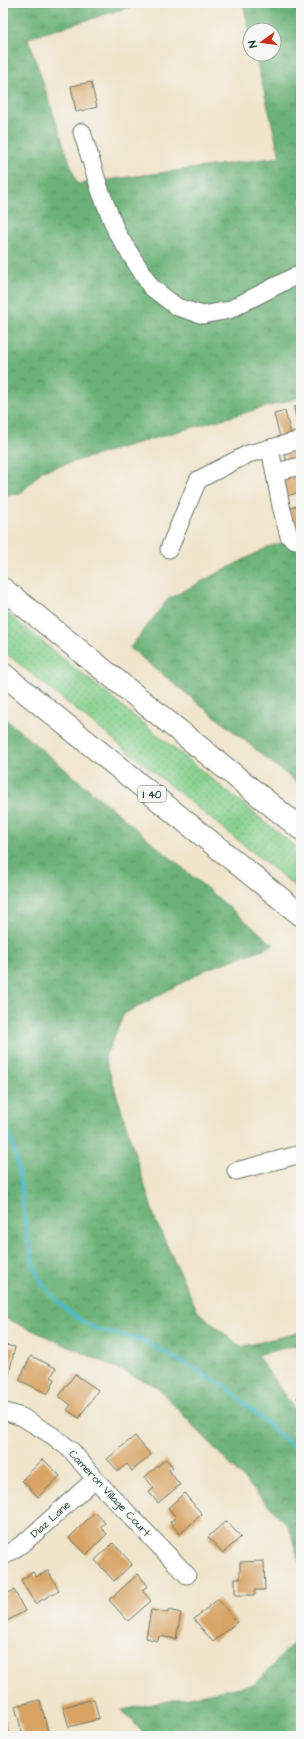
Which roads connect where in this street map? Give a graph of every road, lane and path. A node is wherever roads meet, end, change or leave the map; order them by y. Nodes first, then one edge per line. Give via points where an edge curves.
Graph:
1 (82, 132) dead end
2 (301, 273) edge
3 (301, 440) edge
4 (270, 448) junction
5 (301, 466) edge
6 (275, 472) junction
7 (301, 540) edge
8 (169, 549) dead end
9 (3, 589) edge
10 (3, 674) edge
11 (301, 829) edge
12 (301, 915) edge
13 (301, 1154) edge
14 (236, 1171) dead end
15 (3, 1411) edge
16 (95, 1479) junction
17 (3, 1557) edge
18 (187, 1575) dead end

1 - 2 street via 117,233 151,287 177,307 203,315 230,310
3 - 4 street
4 - 6 street
4 - 8 street via 248,454 198,480
5 - 6 street
6 - 7 street via 289,536 294,540
9 - 11 highway
10 - 12 highway, I 40
13 - 14 street
15 - 16 street, Cameron Village Court via 22,1418 53,1436 72,1451
16 - 17 street, Diaz Lane via 25,1542
16 - 18 street, Cameron Village Court

